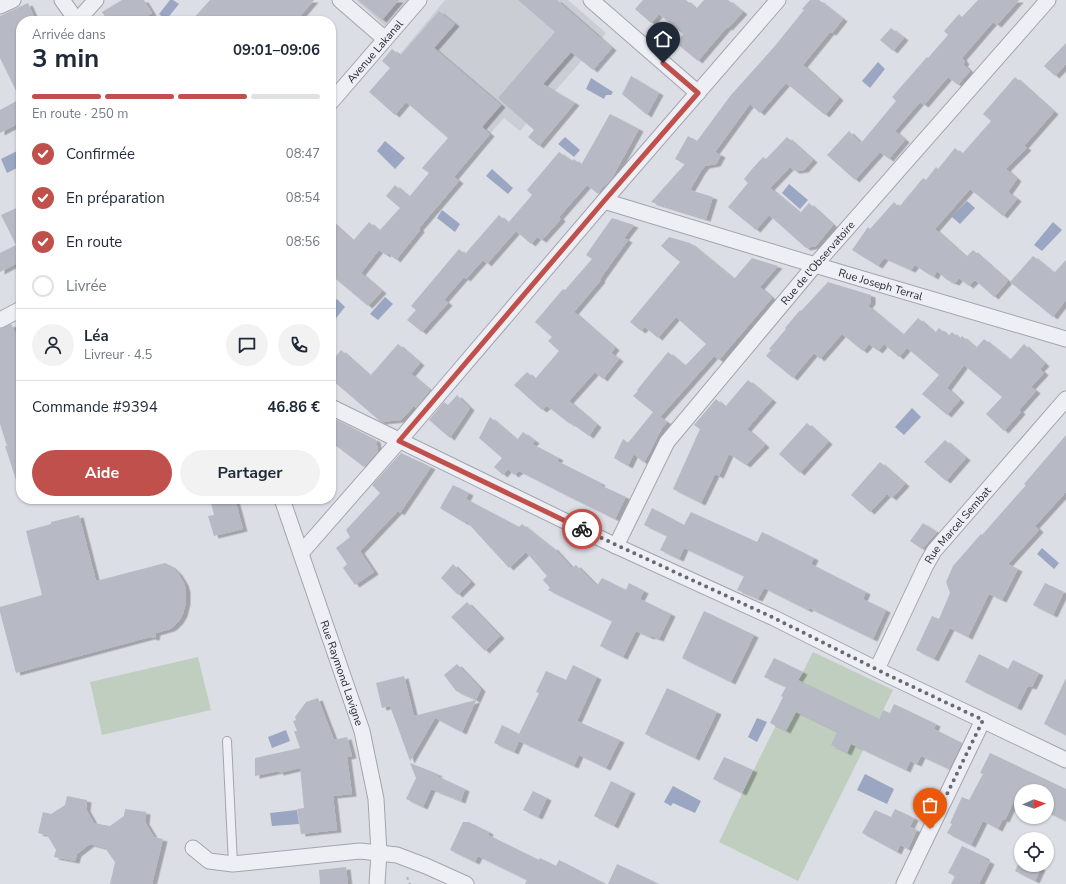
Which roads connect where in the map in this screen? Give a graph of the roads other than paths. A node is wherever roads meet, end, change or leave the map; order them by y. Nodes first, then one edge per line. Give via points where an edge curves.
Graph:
1 (13, 0) edge
2 (62, 0) edge
3 (96, 0) edge
4 (340, 0) edge
5 (419, 0) edge
6 (591, 0) edge
7 (778, 0) edge
8 (1048, 0) edge
9 (0, 6) edge
10 (73, 16) edge
11 (82, 16) edge
12 (385, 39) junction
13 (698, 93) junction
14 (336, 96) edge
15 (604, 201) junction
16 (815, 265) junction
17 (16, 312) edge
18 (0, 320) edge
19 (1066, 339) edge
20 (1066, 399) edge
21 (336, 409) edge
22 (399, 441) junction
23 (284, 504) edge
24 (616, 546) junction
25 (301, 553) junction
26 (877, 668) junction
27 (983, 720) junction
28 (227, 741) dead end
29 (1066, 760) edge
30 (193, 848) dead end
31 (379, 853) junction
32 (233, 864) junction
33 (378, 884) edge
34 (466, 884) edge
35 (904, 884) edge

1 - 9 street
2 - 10 street
3 - 11 street
4 - 12 street
5 - 12 street, Avenue Lakanal
6 - 13 street
7 - 13 street
8 - 16 street, Rue de l'Observatoire
12 - 14 street, Avenue Lakanal
13 - 15 street
15 - 16 street, Rue Joseph Terral
15 - 22 street
16 - 19 street, Rue Joseph Terral
16 - 24 street, Rue de l'Observatoire via 667,442
17 - 18 street
20 - 26 street, Rue Marcel Sembat via 934,551
21 - 22 street
22 - 24 street
22 - 25 street
23 - 25 street, Rue Raymond Lavigne
24 - 26 street
25 - 31 street, Rue Raymond Lavigne via 362,730 376,799
26 - 27 street
27 - 29 street
27 - 35 street
28 - 32 lane
30 - 32 street via 209,861
31 - 32 street via 360,851
31 - 33 street, Rue Raymond Lavigne
31 - 34 street via 397,855

